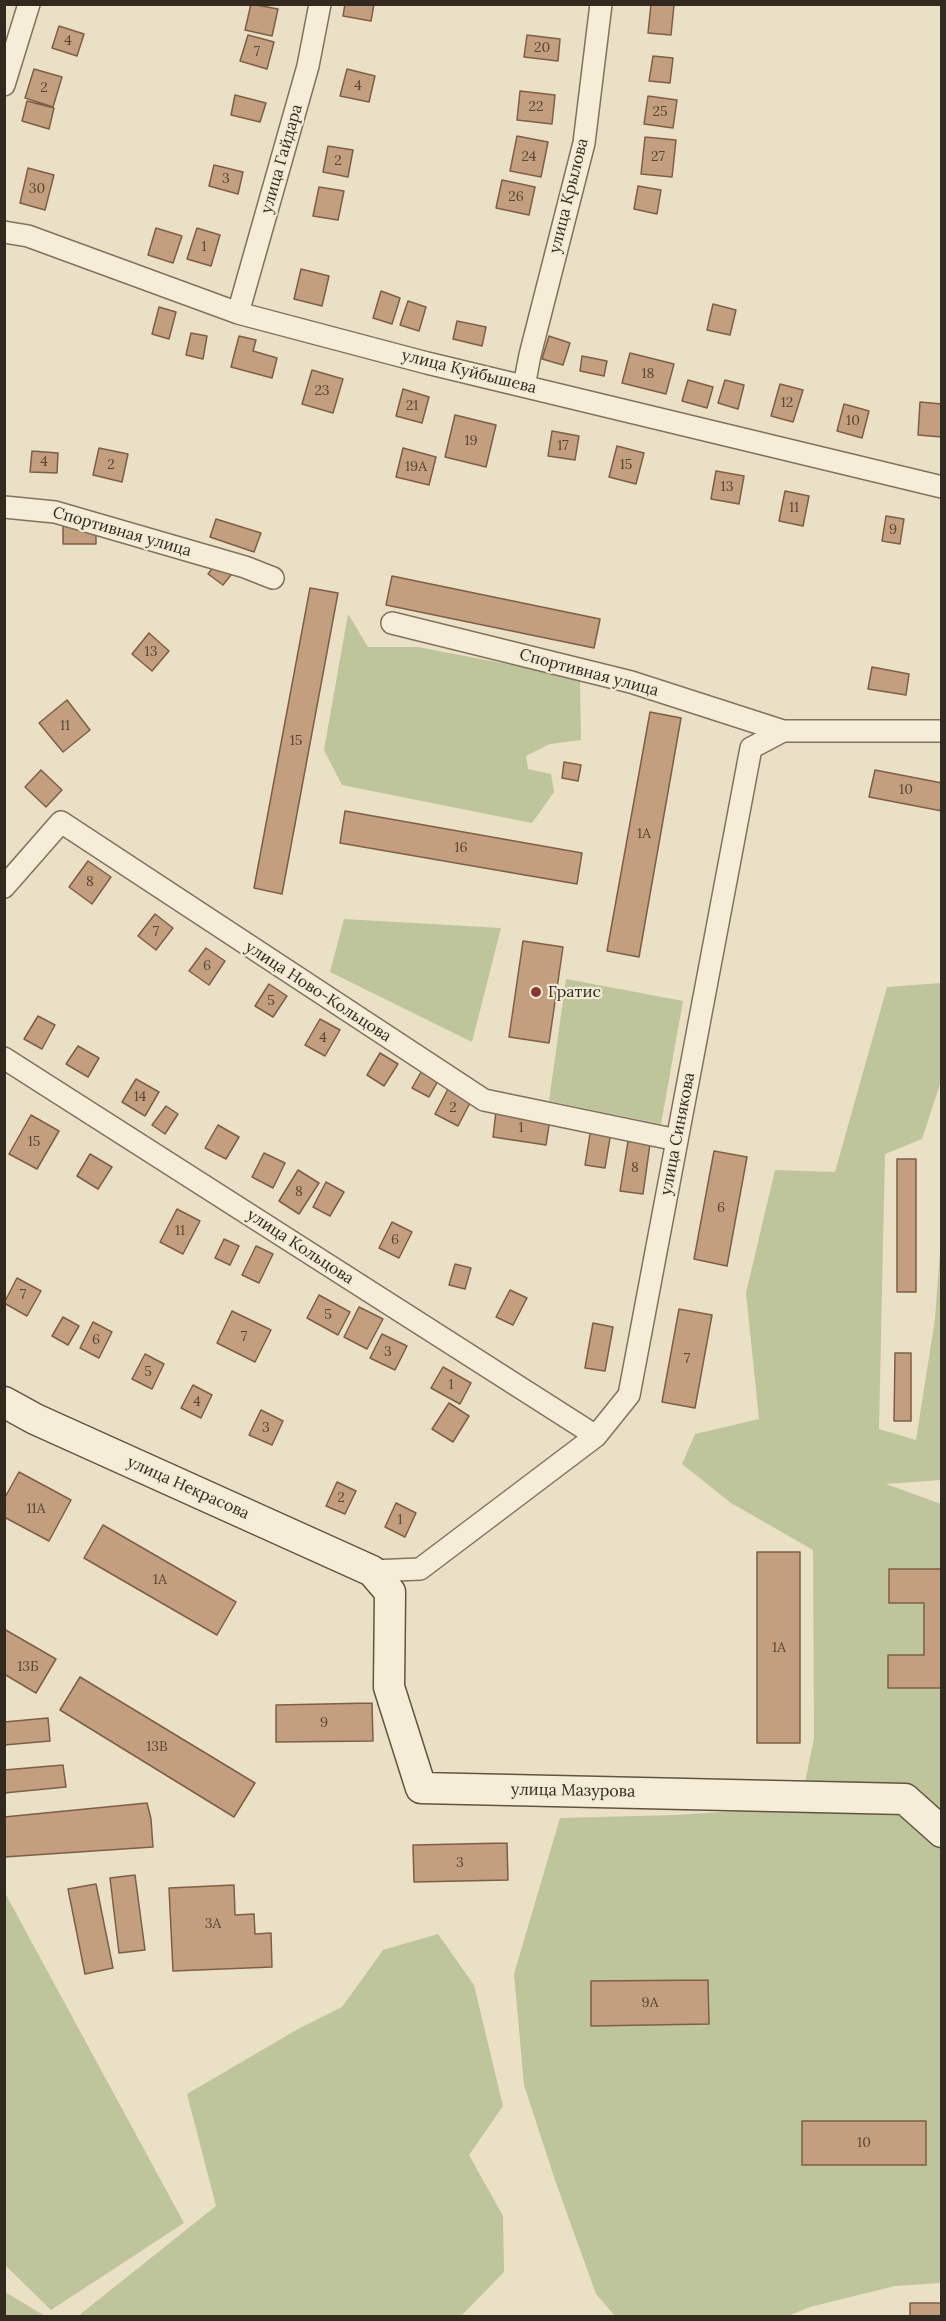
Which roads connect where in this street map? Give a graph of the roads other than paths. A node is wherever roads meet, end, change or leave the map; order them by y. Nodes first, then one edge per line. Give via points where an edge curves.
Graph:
1 (29, 4) edge
2 (320, 4) edge
3 (601, 4) edge
4 (4, 85) edge
5 (4, 232) edge
6 (238, 313) junction
7 (524, 386) junction
8 (942, 487) edge
9 (4, 507) edge
10 (273, 578) dead end
11 (392, 623) dead end
12 (783, 731) junction
13 (942, 731) edge
14 (4, 887) edge
15 (4, 1058) edge
16 (677, 1140) junction
17 (4, 1402) edge
18 (596, 1436) junction
19 (372, 1571) junction
20 (942, 1832) edge

1 - 4 street
2 - 6 street, улица Гайдара via 308,66
3 - 7 street, улица Крылова via 584,142
5 - 6 street, улица Куйбышева via 28,236
6 - 7 street, улица Куйбышева
7 - 8 street, улица Куйбышева
9 - 10 street, Спортивная улица via 55,512
11 - 12 street, Спортивная улица via 631,682
12 - 13 street, улица Синякова
12 - 16 street, улица Синякова via 751,748
14 - 16 street, улица Ново-Кольцова via 61,822 484,1100
15 - 18 street, улица Кольцова
16 - 18 street, улица Синякова via 629,1395
17 - 19 street, улица Некрасова
18 - 19 street, улица Синякова via 420,1569
19 - 20 street, улица Мазурова via 390,1592 389,1687 421,1788 905,1799

